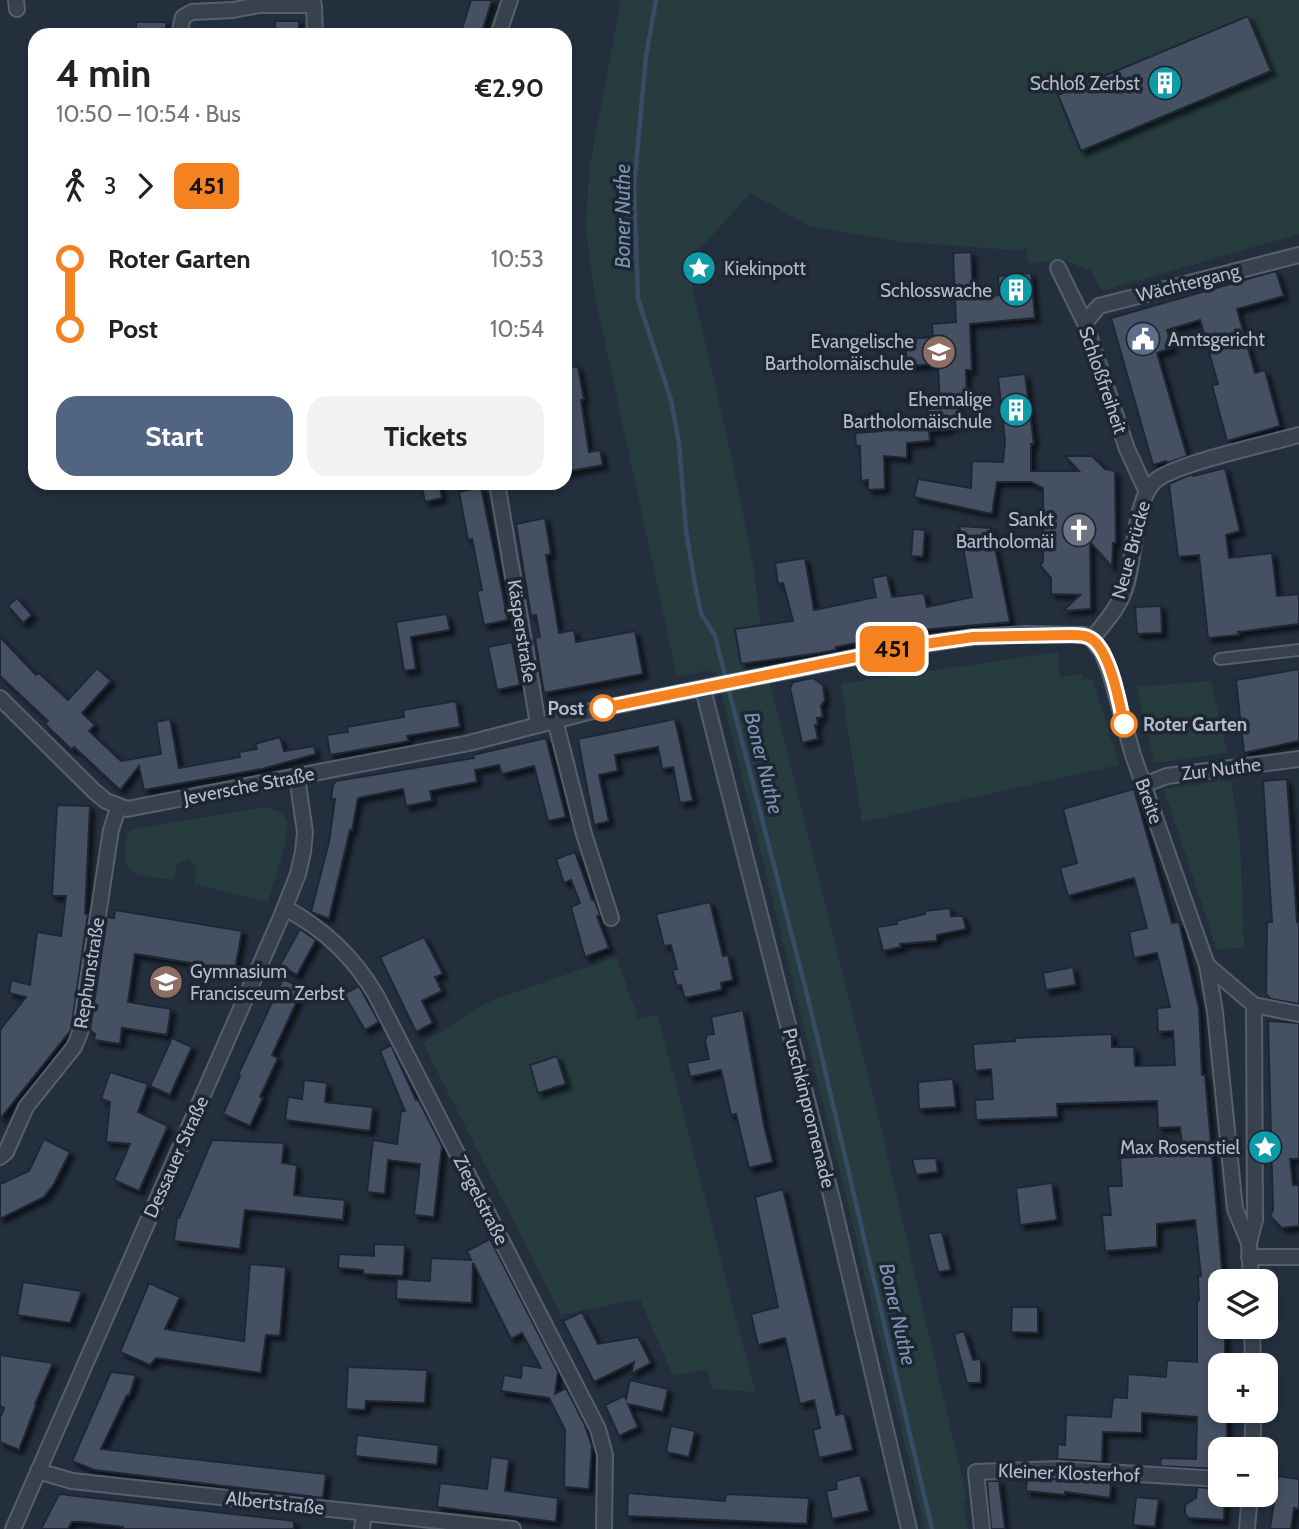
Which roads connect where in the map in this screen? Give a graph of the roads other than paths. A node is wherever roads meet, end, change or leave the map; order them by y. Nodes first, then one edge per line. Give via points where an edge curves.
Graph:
1 (510, 0) edge
2 (181, 28) edge
3 (315, 28) edge
4 (500, 28) edge
5 (1299, 255) edge
6 (1058, 268) dead end
7 (1085, 323) junction
8 (1299, 435) edge
9 (498, 490) edge
10 (1147, 492) junction
11 (1092, 639) junction
12 (1299, 650) edge
13 (1220, 659) dead end
14 (708, 688) junction
15 (0, 698) edge
16 (555, 720) junction
17 (538, 724) junction
18 (1299, 759) edge
19 (297, 778) junction
20 (1143, 785) junction
21 (118, 808) junction
22 (285, 908) junction
23 (611, 918) dead end
24 (1207, 965) junction
25 (1254, 1005) junction
26 (1299, 1014) edge
27 (0, 1157) edge
28 (1249, 1250) junction
29 (1299, 1257) edge
30 (1250, 1269) edge
31 (38, 1471) junction
32 (1208, 1478) edge
33 (1249, 1507) edge
34 (364, 1513) junction
35 (13, 1529) edge
36 (362, 1529) edge
37 (513, 1529) edge
38 (604, 1529) edge
39 (909, 1529) edge
40 (982, 1529) edge
41 (1247, 1529) edge

1 - 4 street
2 - 3 street via 183,17 192,12 314,5
5 - 7 street, Wächtergang via 1099,306
6 - 7 street, Schloßfreiheit
7 - 10 street, Schloßfreiheit via 1127,449
8 - 10 street, Neue Brücke via 1179,470 1156,481
9 - 17 street, Käsperstraße
10 - 11 street, Neue Brücke via 1123,594
11 - 14 street via 1084,635 973,637
11 - 20 street, Breite via 1110,671
12 - 13 street
14 - 16 street
14 - 39 street, Puschkinpromenade
15 - 21 street via 94,791
16 - 17 street
16 - 23 street
17 - 19 street, Jeversche Straße
18 - 20 street, Zur Nuthe via 1167,776
19 - 21 street, Jeversche Straße
19 - 22 street, Dessauer Straße via 305,832 298,874
20 - 24 street, Breite
21 - 27 street, Rephunstraße via 80,1033 26,1107
22 - 31 street, Dessauer Straße
22 - 38 street, Ziegelstraße via 337,943 367,980 382,1008 598,1429 605,1455
24 - 25 street
24 - 28 street, Breite via 1235,1209
25 - 26 street
25 - 28 street, Breite via 1255,1220
28 - 29 street
28 - 30 street, Breite
31 - 34 street, Albertstraße via 68,1480
31 - 35 street, Dessauer Straße
32 - 40 street, Kleiner Klosterhof via 1057,1469 976,1472
33 - 41 street
34 - 36 street
34 - 37 street, Albertstraße

